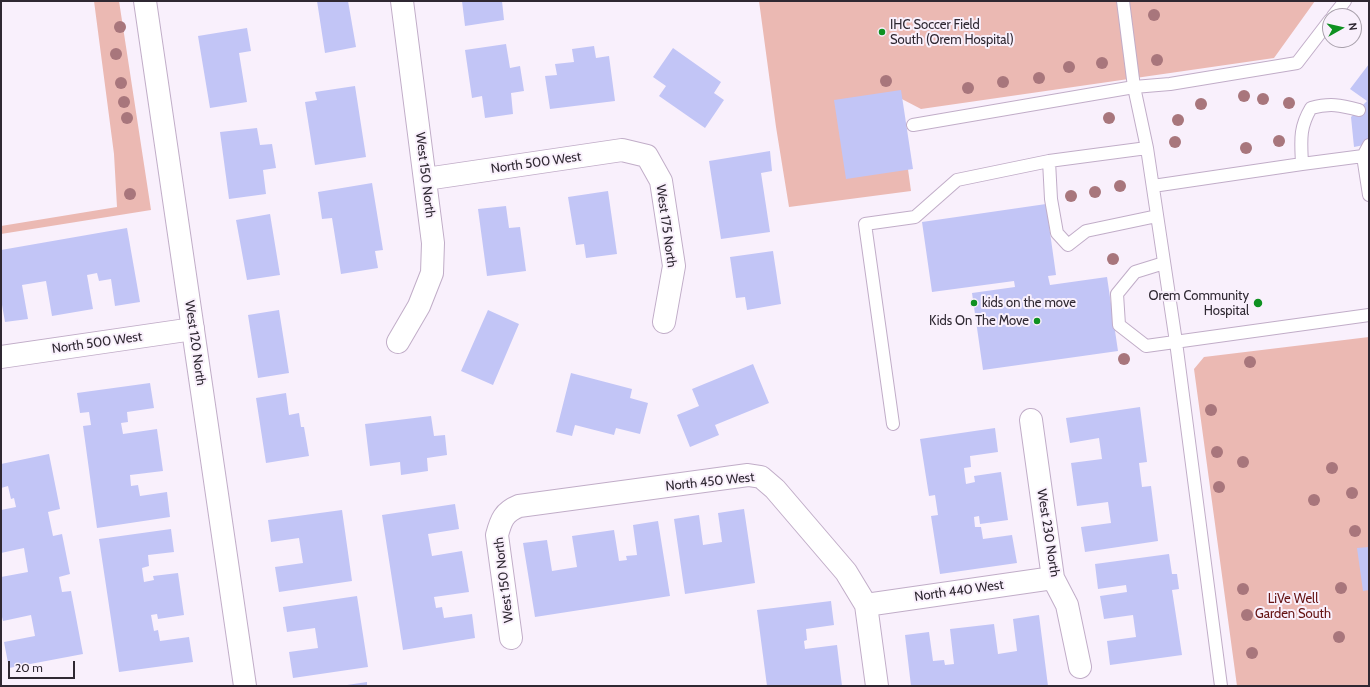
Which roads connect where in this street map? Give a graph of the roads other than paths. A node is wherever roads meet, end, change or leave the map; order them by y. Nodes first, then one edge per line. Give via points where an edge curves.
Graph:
1 (145, 1) edge
2 (402, 1) edge
3 (1123, 1) edge
4 (1322, 30) edge
5 (1134, 87) junction
6 (1359, 110) dead end
7 (913, 125) dead end
8 (1369, 145) edge
9 (1147, 148) junction
10 (646, 156) joint
11 (1363, 156) junction
12 (1049, 161) junction
13 (1302, 164) junction
14 (426, 179) junction
15 (1153, 186) junction
16 (1369, 195) edge
17 (1157, 216) junction
18 (1164, 263) junction
19 (1369, 315) edge
20 (664, 322) dead end
21 (193, 329) junction
22 (398, 342) dead end
23 (1176, 342) junction
24 (1, 357) edge
25 (1031, 420) dead end
26 (893, 424) dead end
27 (500, 522) joint
28 (1053, 578) junction
29 (866, 605) junction
30 (511, 638) dead end
31 (1080, 667) dead end
32 (245, 686) edge
33 (877, 686) edge
34 (1221, 686) edge

1 - 21 street, West 120 North
2 - 14 street, West 150 North
3 - 5 lane
4 - 5 lane via 1297,63 1170,84
5 - 7 lane
5 - 9 lane
6 - 13 lane via 1326,104 1311,108 1301,132
8 - 11 lane
9 - 12 lane
9 - 15 lane
10 - 14 street, North 500 West via 622,150
10 - 20 street, West 175 North via 661,180 674,266
11 - 13 lane
11 - 16 lane
12 - 17 lane via 1051,199 1057,233 1068,245 1086,231
12 - 26 lane via 957,180 914,217 865,224
13 - 15 lane
14 - 22 street, West 150 North via 433,243 432,273 419,306
15 - 17 lane
17 - 18 lane
18 - 23 lane
18 - 23 lane via 1135,272 1117,294 1119,325 1146,346
19 - 23 lane
21 - 24 street, North 500 West
21 - 32 street, West 120 North
23 - 34 lane
25 - 28 street, West 230 North
27 - 29 street, North 450 West via 508,510 519,506 748,475 761,476 846,572
27 - 30 street, West 150 North via 497,535
28 - 29 street, North 440 West
28 - 31 street, West 230 North via 1067,605
29 - 33 street

